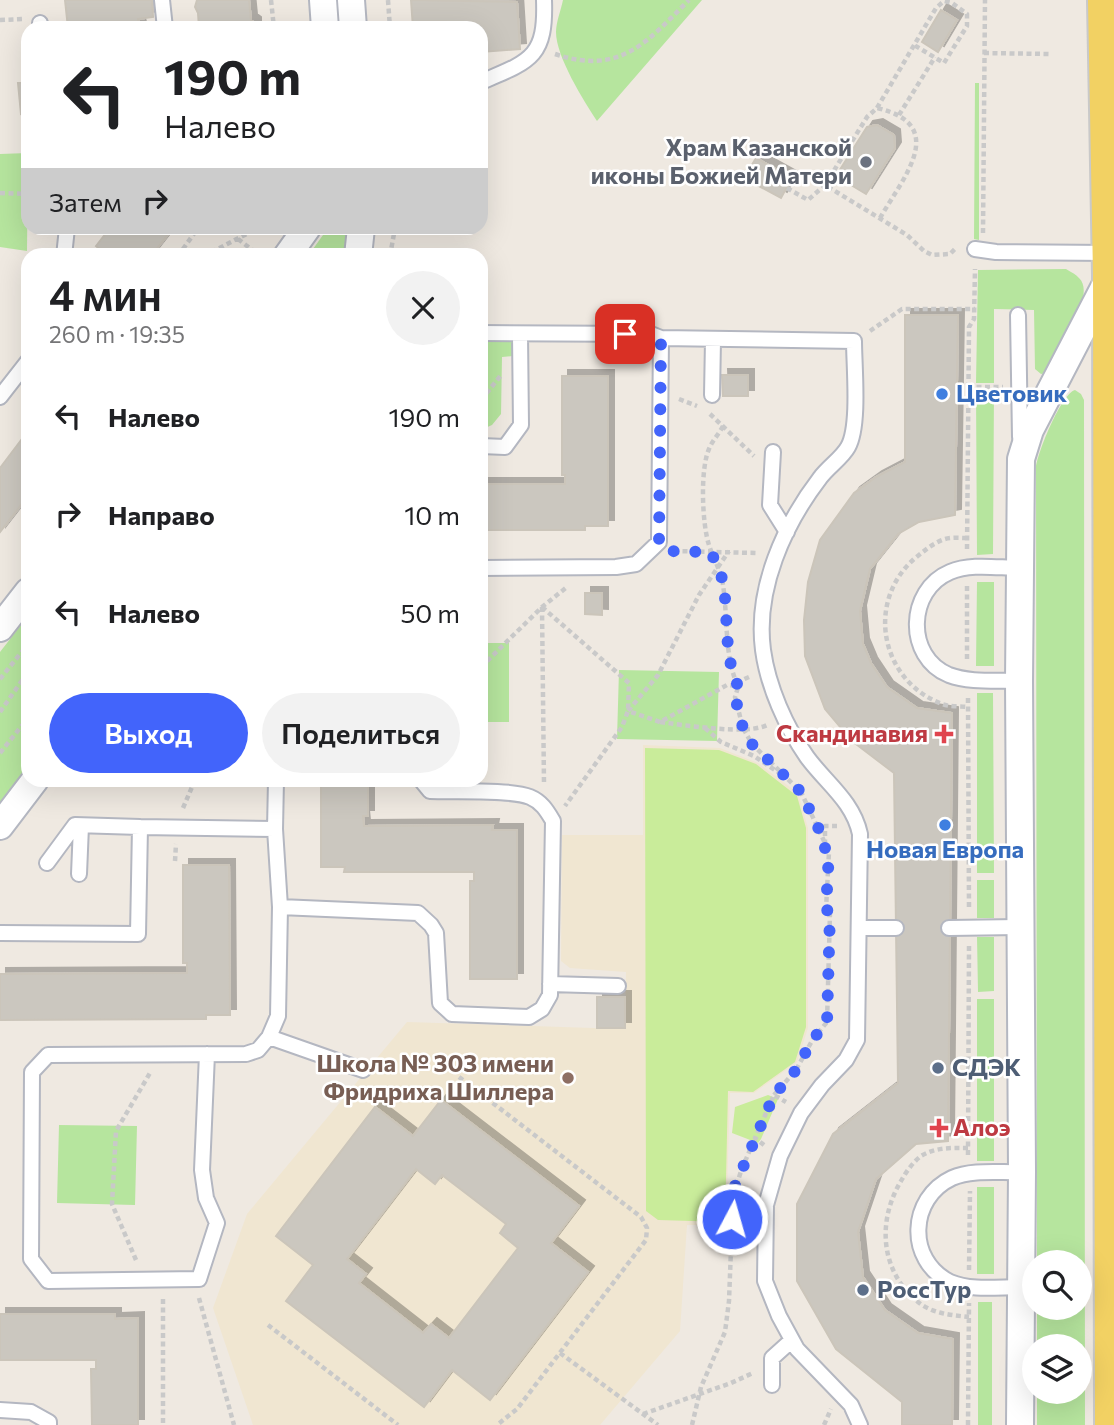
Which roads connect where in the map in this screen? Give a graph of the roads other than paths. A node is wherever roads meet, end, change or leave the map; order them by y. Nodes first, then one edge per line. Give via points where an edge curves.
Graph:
1 (162, 0) edge
2 (323, 0) edge
3 (351, 0) edge
4 (544, 0) edge
5 (1107, 0) edge
6 (164, 21) edge
7 (324, 21) edge
8 (352, 21) edge
9 (488, 79) edge
10 (979, 249) road end
11 (1112, 263) junction
12 (1018, 315) dead end
13 (488, 333) edge
14 (520, 335) junction
15 (661, 338) junction
16 (713, 340) junction
17 (21, 370) edge
18 (712, 395) dead end
19 (0, 397) edge
20 (488, 446) edge
21 (773, 452) dead end
22 (1021, 459) junction
23 (787, 531) junction
24 (488, 568) edge
25 (1020, 568) junction
26 (21, 601) edge
27 (0, 628) edge
28 (1019, 681) junction
29 (30, 787) edge
30 (276, 787) edge
31 (427, 787) edge
32 (0, 826) edge
33 (81, 826) junction
34 (140, 827) junction
35 (275, 829) junction
36 (47, 863) dead end
37 (79, 874) dead end
38 (280, 907) junction
39 (1020, 927) junction
40 (860, 928) junction
41 (896, 928) dead end
42 (949, 928) dead end
43 (0, 933) edge
44 (550, 984) junction
45 (618, 986) dead end
46 (269, 1037) junction
47 (207, 1054) junction
48 (363, 1070) dead end
49 (1022, 1172) junction
50 (1020, 1287) junction
51 (792, 1340) junction
52 (772, 1385) dead end
53 (0, 1410) edge
54 (49, 1425) edge
55 (860, 1425) edge
56 (1020, 1425) edge
57 (1114, 1425) edge

1 - 6 lane
2 - 7 street
3 - 8 street
4 - 9 lane via 545,31 538,48 510,70
5 - 11 main road
10 - 11 lane
11 - 22 street via 1030,430
11 - 57 main road
12 - 22 lane
13 - 14 lane
14 - 15 lane via 651,334
14 - 20 lane via 522,425 505,447
15 - 16 lane
15 - 24 lane via 659,542 636,564
16 - 18 lane
16 - 23 lane via 854,341 854,425 848,447 821,476
17 - 19 lane
21 - 23 lane via 770,505
22 - 25 street
23 - 40 lane via 767,585 761,620 763,652 784,715 807,757 843,797 859,826
25 - 28 street
25 - 28 lane via 949,572 934,582 917,614 922,650 949,675
26 - 27 street
28 - 39 street
29 - 32 street
30 - 35 lane
31 - 44 lane via 430,791 514,794 544,806 553,821
33 - 34 lane
33 - 36 lane via 75,825
33 - 37 lane
34 - 35 lane
34 - 43 lane via 138,934
35 - 38 lane
38 - 44 lane via 418,913 436,933 440,1003 452,1014 528,1017 542,1009
38 - 46 lane via 278,1016
39 - 42 lane
39 - 49 street
40 - 41 lane
40 - 51 lane via 857,1040 801,1113 780,1156 766,1205 765,1281
44 - 45 lane
46 - 47 lane via 258,1050 246,1054
46 - 48 lane
47 - 47 lane via 202,1170 206,1198 217,1223 199,1279 48,1281 32,1259 32,1072 48,1055
49 - 50 street
49 - 50 lane via 953,1177 935,1188 918,1220 921,1252 939,1276 969,1287
50 - 56 street
51 - 52 lane via 772,1358
51 - 55 lane via 851,1405
53 - 54 lane via 31,1412

